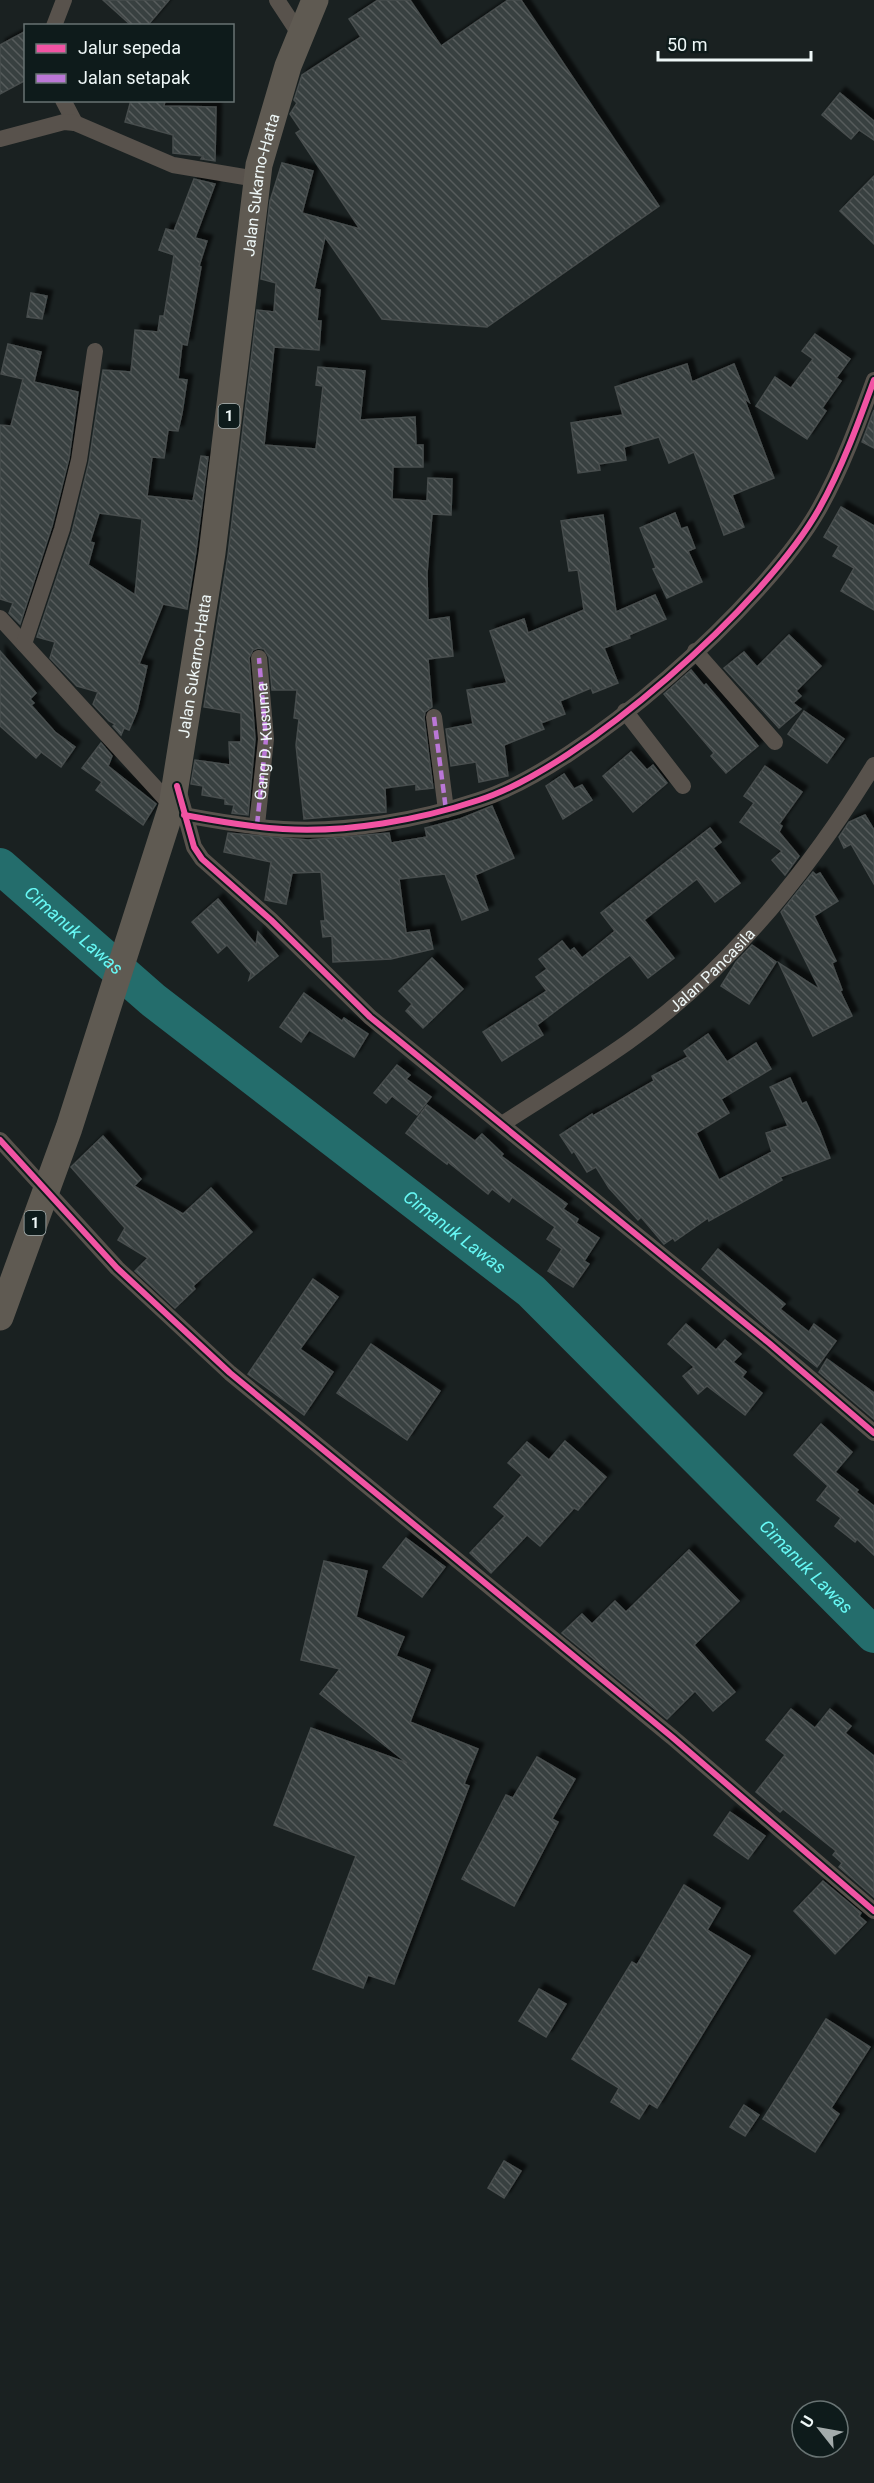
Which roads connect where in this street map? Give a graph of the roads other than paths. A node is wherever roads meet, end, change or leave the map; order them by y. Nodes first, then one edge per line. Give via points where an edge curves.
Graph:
1 (64, 0) edge
2 (278, 0) edge
3 (315, 0) edge
4 (55, 24) edge
5 (300, 35) junction
6 (64, 102) edge
7 (75, 123) junction
8 (0, 139) edge
9 (257, 179) junction
10 (95, 351) dead end
11 (874, 380) edge
12 (0, 618) edge
13 (24, 644) junction
14 (695, 651) junction
15 (259, 658) dead end
16 (625, 711) junction
17 (435, 717) dead end
18 (775, 742) dead end
19 (874, 765) edge
20 (683, 786) dead end
21 (178, 802) junction
22 (446, 810) junction
23 (257, 825) junction
24 (502, 1124) junction
25 (0, 1140) edge
26 (47, 1192) junction
27 (0, 1317) edge
28 (874, 1433) edge
29 (874, 1911) edge

1 - 4 street
2 - 5 street
3 - 5 highway, Jalan Sukarno-Hatta / 1
5 - 9 highway, Jalan Sukarno-Hatta / 1 via 273,110
6 - 7 street
7 - 8 street via 64,122
7 - 9 street via 173,165
9 - 21 highway, Jalan Sukarno-Hatta / 1
10 - 13 street via 79,460 63,529
11 - 14 street via 819,510 789,553 737,614
12 - 13 street
13 - 21 street
14 - 16 street
14 - 18 street
15 - 23 street, Gang D. Kusuma via 266,739
16 - 20 street
16 - 22 street via 586,742 510,787
17 - 22 street
19 - 24 street, Jalan Pancasila via 828,838 735,948 629,1042
21 - 23 street
21 - 24 street via 194,847 208,865 370,1017
21 - 26 highway, Jalan Sukarno-Hatta / 1
22 - 23 street via 316,829
24 - 28 street
25 - 26 street
26 - 27 highway, Jalan Sukarno-Hatta / 1
26 - 29 street via 117,1268 230,1373 655,1722

